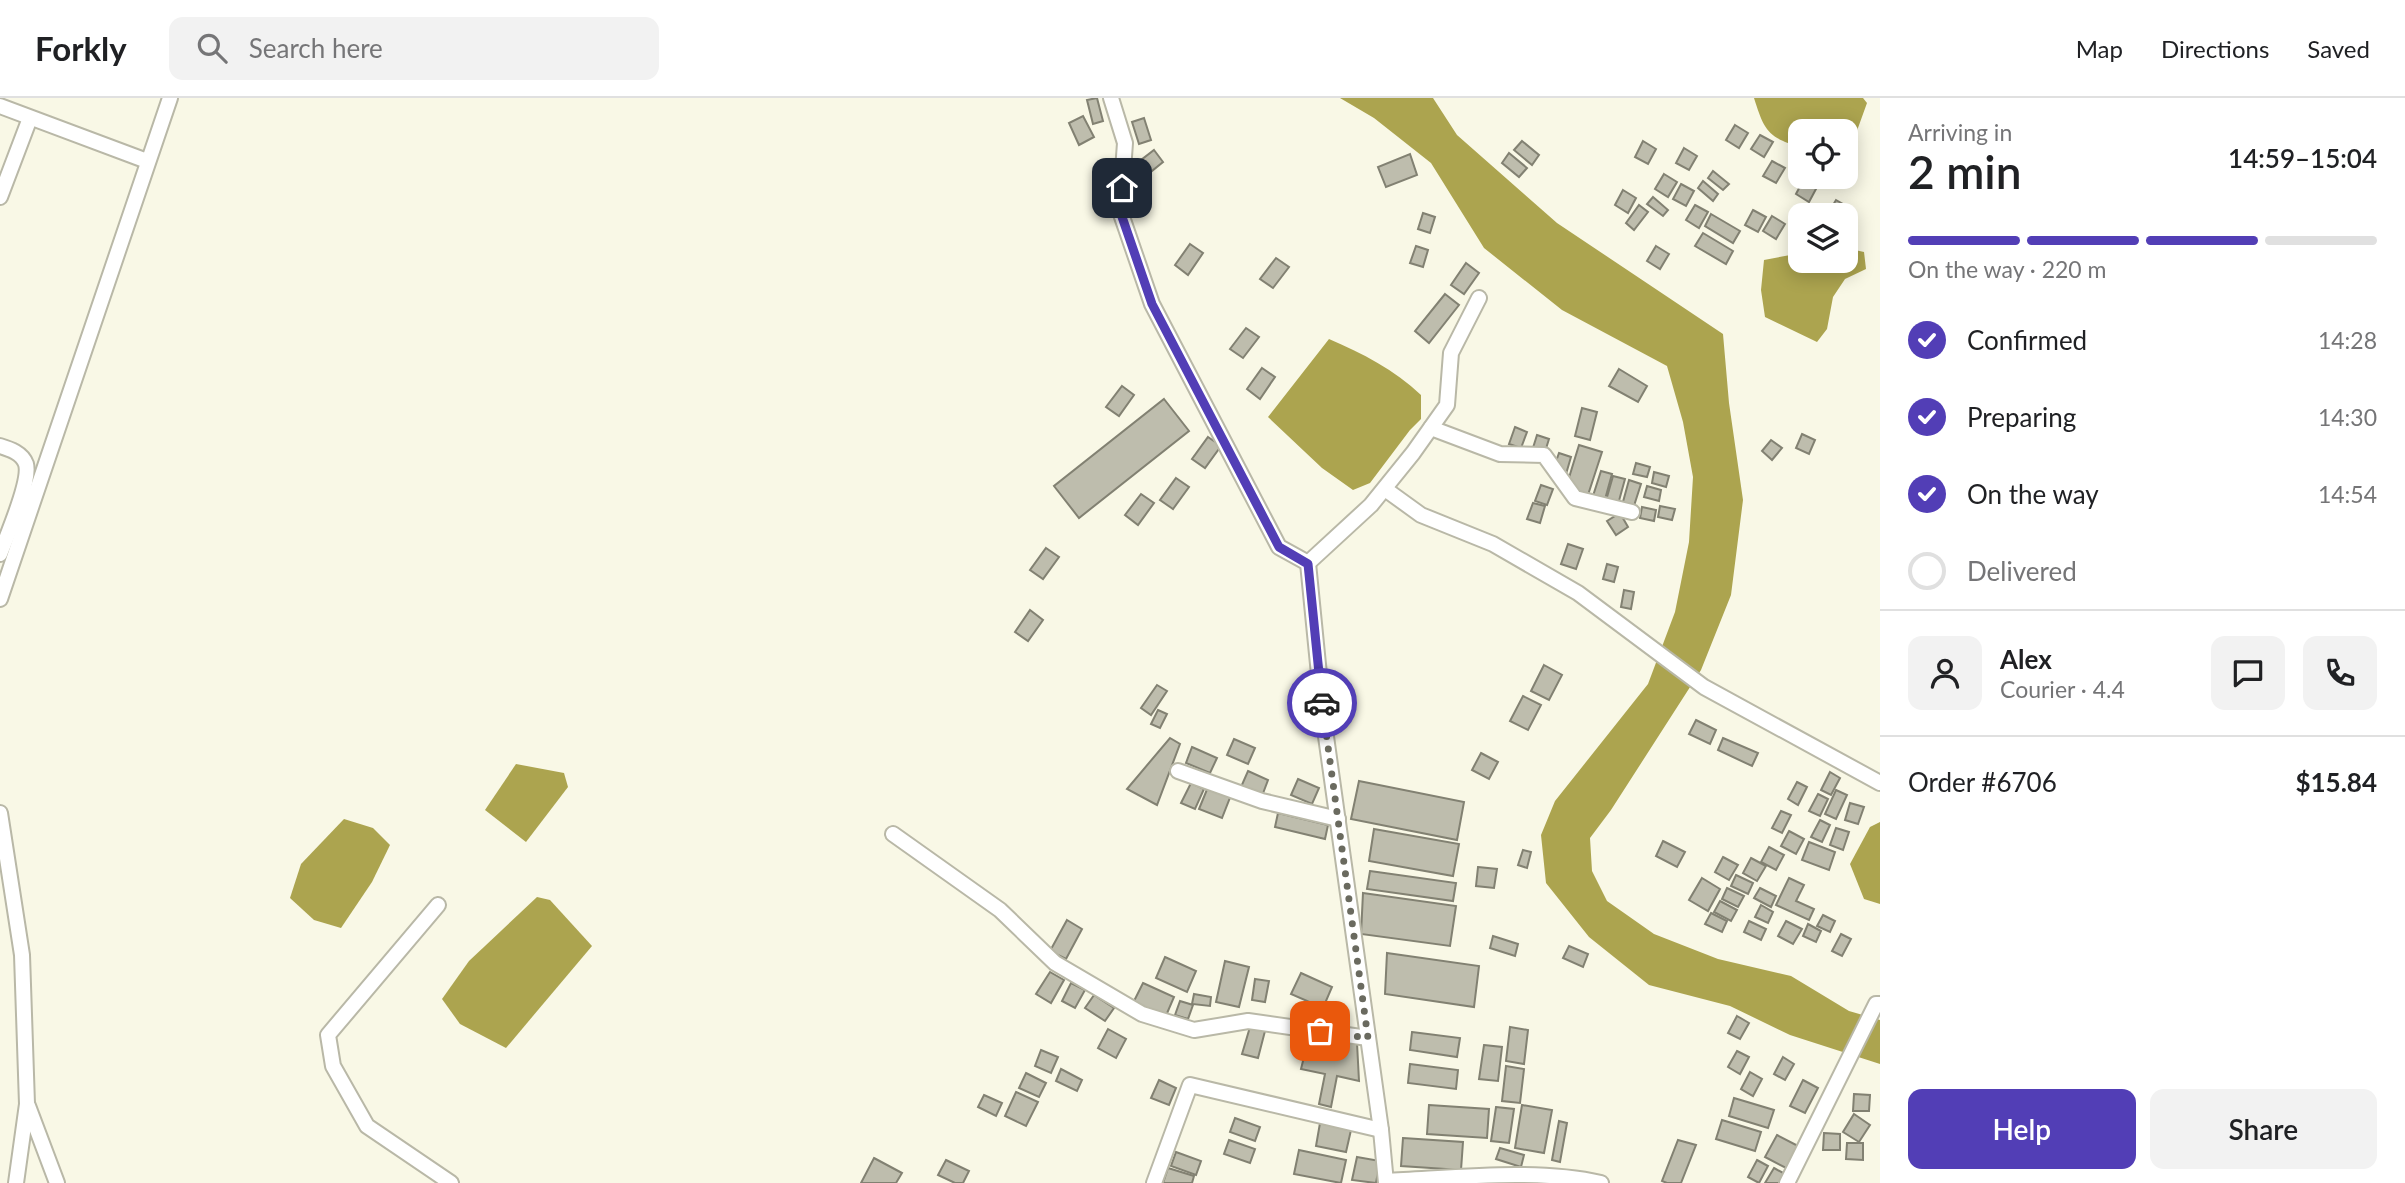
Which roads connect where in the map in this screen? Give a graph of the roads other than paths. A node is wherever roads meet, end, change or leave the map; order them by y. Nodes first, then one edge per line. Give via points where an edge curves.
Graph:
1 (170, 98) edge
2 (1111, 98) edge
3 (0, 106) edge
4 (30, 118) junction
5 (147, 161) junction
6 (0, 197) edge
7 (1479, 298) dead end
8 (1431, 428) junction
9 (0, 446) edge
10 (1385, 489) junction
11 (1632, 512) dead end
12 (0, 554) edge
13 (1308, 564) junction
14 (0, 599) edge
15 (1178, 771) dead end
16 (1880, 782) edge
17 (0, 813) edge
18 (1338, 820) junction
19 (893, 834) dead end
20 (438, 905) dead end
21 (1878, 1004) edge
22 (1368, 1038) junction
23 (27, 1104) junction
24 (1381, 1130) junction
25 (1386, 1182) edge
26 (16, 1183) edge
27 (57, 1183) edge
28 (451, 1183) edge
29 (1154, 1183) edge
30 (1601, 1183) edge
31 (1787, 1183) edge

1 - 5 street
2 - 13 street via 1125,143 1120,211 1152,304 1279,547
3 - 4 street
4 - 5 street
4 - 6 street
5 - 14 street
7 - 8 street via 1451,353 1447,405
8 - 10 street
8 - 11 street via 1500,454 1544,455 1575,498
9 - 12 street via 16,452 26,463 26,480
10 - 13 street
10 - 16 street via 1421,515 1493,544 1578,593 1704,687
13 - 18 street
15 - 18 street via 1262,801
17 - 23 street via 22,955
18 - 22 street
19 - 22 street via 1000,910 1055,964 1142,1014 1195,1030 1248,1021
20 - 28 street via 328,1035 333,1066 367,1126
21 - 31 street
22 - 24 street
23 - 26 street
23 - 27 street
24 - 25 street
24 - 29 street via 1190,1085
25 - 30 street via 1571,1176

